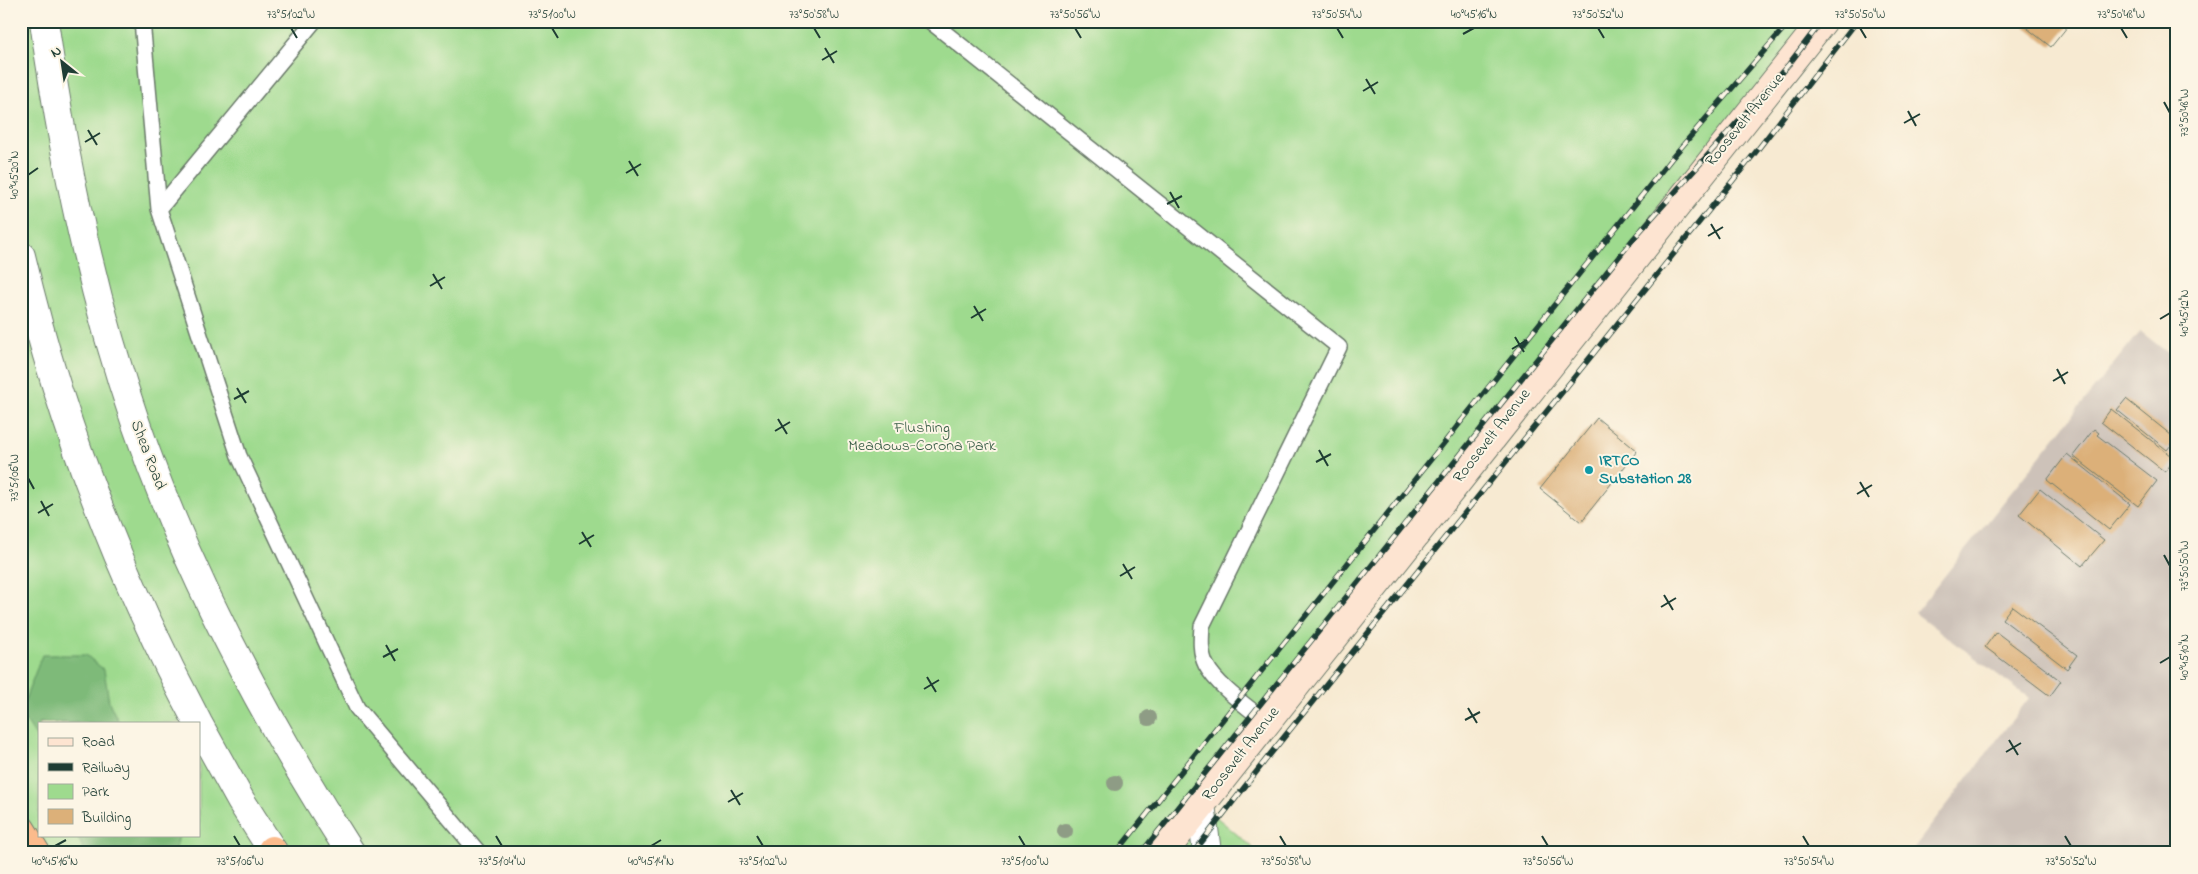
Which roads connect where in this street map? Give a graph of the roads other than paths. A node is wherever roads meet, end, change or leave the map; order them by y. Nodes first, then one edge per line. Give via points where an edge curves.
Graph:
1 (44, 21) edge
2 (142, 21) edge
3 (314, 21) edge
4 (930, 21) edge
5 (1823, 21) edge
6 (159, 209) junction
7 (21, 256) edge
8 (197, 722) edge
9 (1266, 722) junction
10 (200, 728) edge
11 (1201, 804) junction
12 (21, 829) edge
13 (273, 852) edge
14 (36, 853) edge
15 (352, 853) edge
16 (479, 853) edge
17 (1163, 853) edge
18 (1206, 853) edge

1 - 15 street, Shea Road via 62,140 78,213 101,309 136,424 181,538 230,643 285,744
2 - 6 lane
3 - 6 lane
4 - 9 lane via 1339,347 1202,626 1201,646 1205,664
5 - 9 main road, Roosevelt Avenue
6 - 16 lane via 239,456 357,708
7 - 8 street via 47,357 105,525 153,634
9 - 11 main road, Roosevelt Avenue
10 - 13 street
11 - 17 main road, Roosevelt Avenue
11 - 18 street
12 - 14 highway

